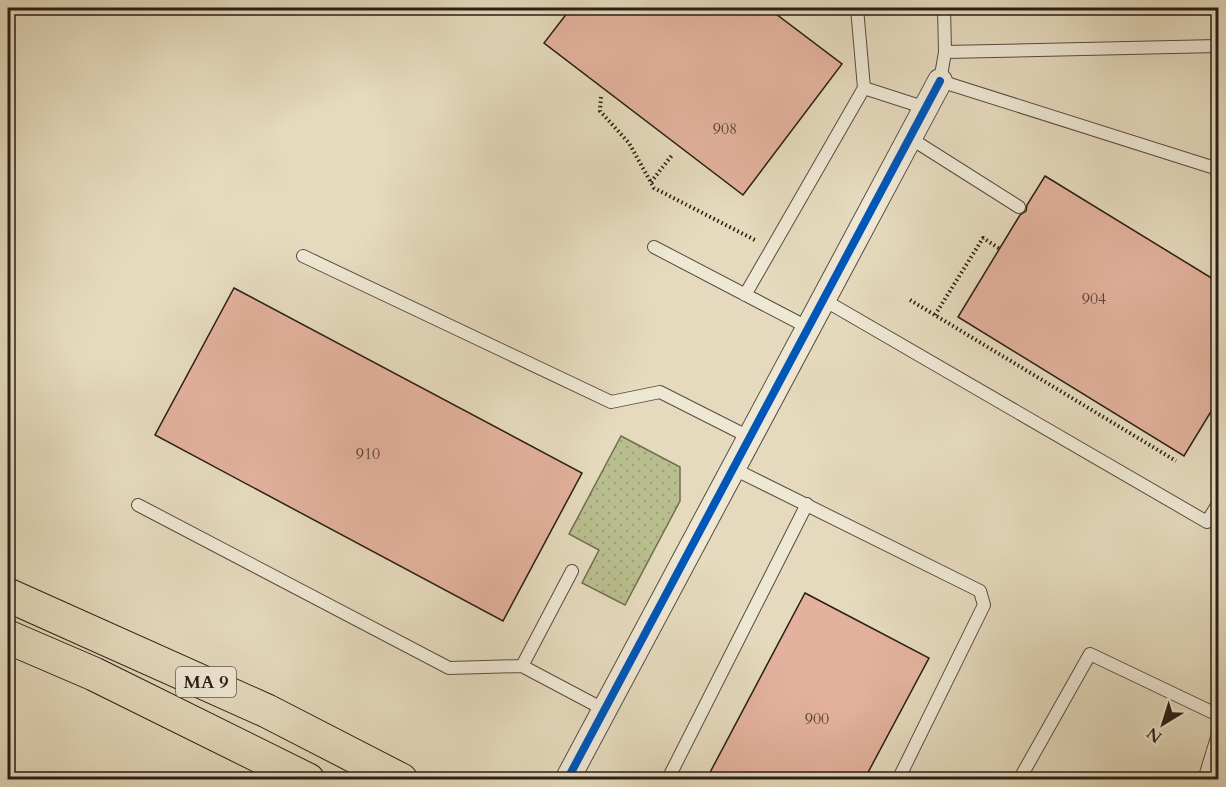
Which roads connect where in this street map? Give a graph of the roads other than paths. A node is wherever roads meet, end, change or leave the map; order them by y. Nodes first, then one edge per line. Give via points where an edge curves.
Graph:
1 (856, 8) edge
2 (944, 8) edge
3 (1218, 46) edge
4 (945, 52) junction
5 (940, 81) junction
6 (864, 88) junction
7 (926, 108) junction
8 (910, 138) junction
9 (1218, 169) edge
10 (1019, 207) dead end
11 (654, 247) dead end
12 (303, 256) dead end
13 (745, 295) junction
14 (824, 300) junction
15 (809, 328) junction
16 (751, 438) junction
17 (734, 469) junction
18 (807, 504) junction
19 (1218, 504) edge
20 (138, 505) dead end
21 (572, 571) dead end
22 (8, 595) edge
23 (8, 637) edge
24 (522, 666) junction
25 (605, 710) junction
26 (1218, 715) edge
27 (1218, 734) edge
28 (308, 780) edge
29 (401, 780) edge
30 (567, 780) edge
31 (670, 780) edge
32 (898, 780) edge
33 (1019, 780) edge
34 (1204, 780) edge

1 - 6 lane
2 - 4 lane
3 - 4 lane
4 - 5 lane
5 - 7 street
5 - 9 lane
6 - 7 lane
6 - 13 lane
7 - 8 street
8 - 10 lane
8 - 14 street
11 - 13 lane
12 - 16 lane via 611,402 660,392
13 - 15 lane
14 - 15 street
14 - 19 lane via 1207,522
15 - 16 street
16 - 17 street
17 - 18 lane
17 - 25 street
18 - 31 lane
18 - 32 lane via 980,591 984,605
20 - 24 lane via 449,668
21 - 24 lane
22 - 29 highway, MA 9 via 257,706
23 - 28 highway, MA 9 via 94,674
24 - 25 lane
25 - 30 street
26 - 33 lane via 1090,654
27 - 34 lane

